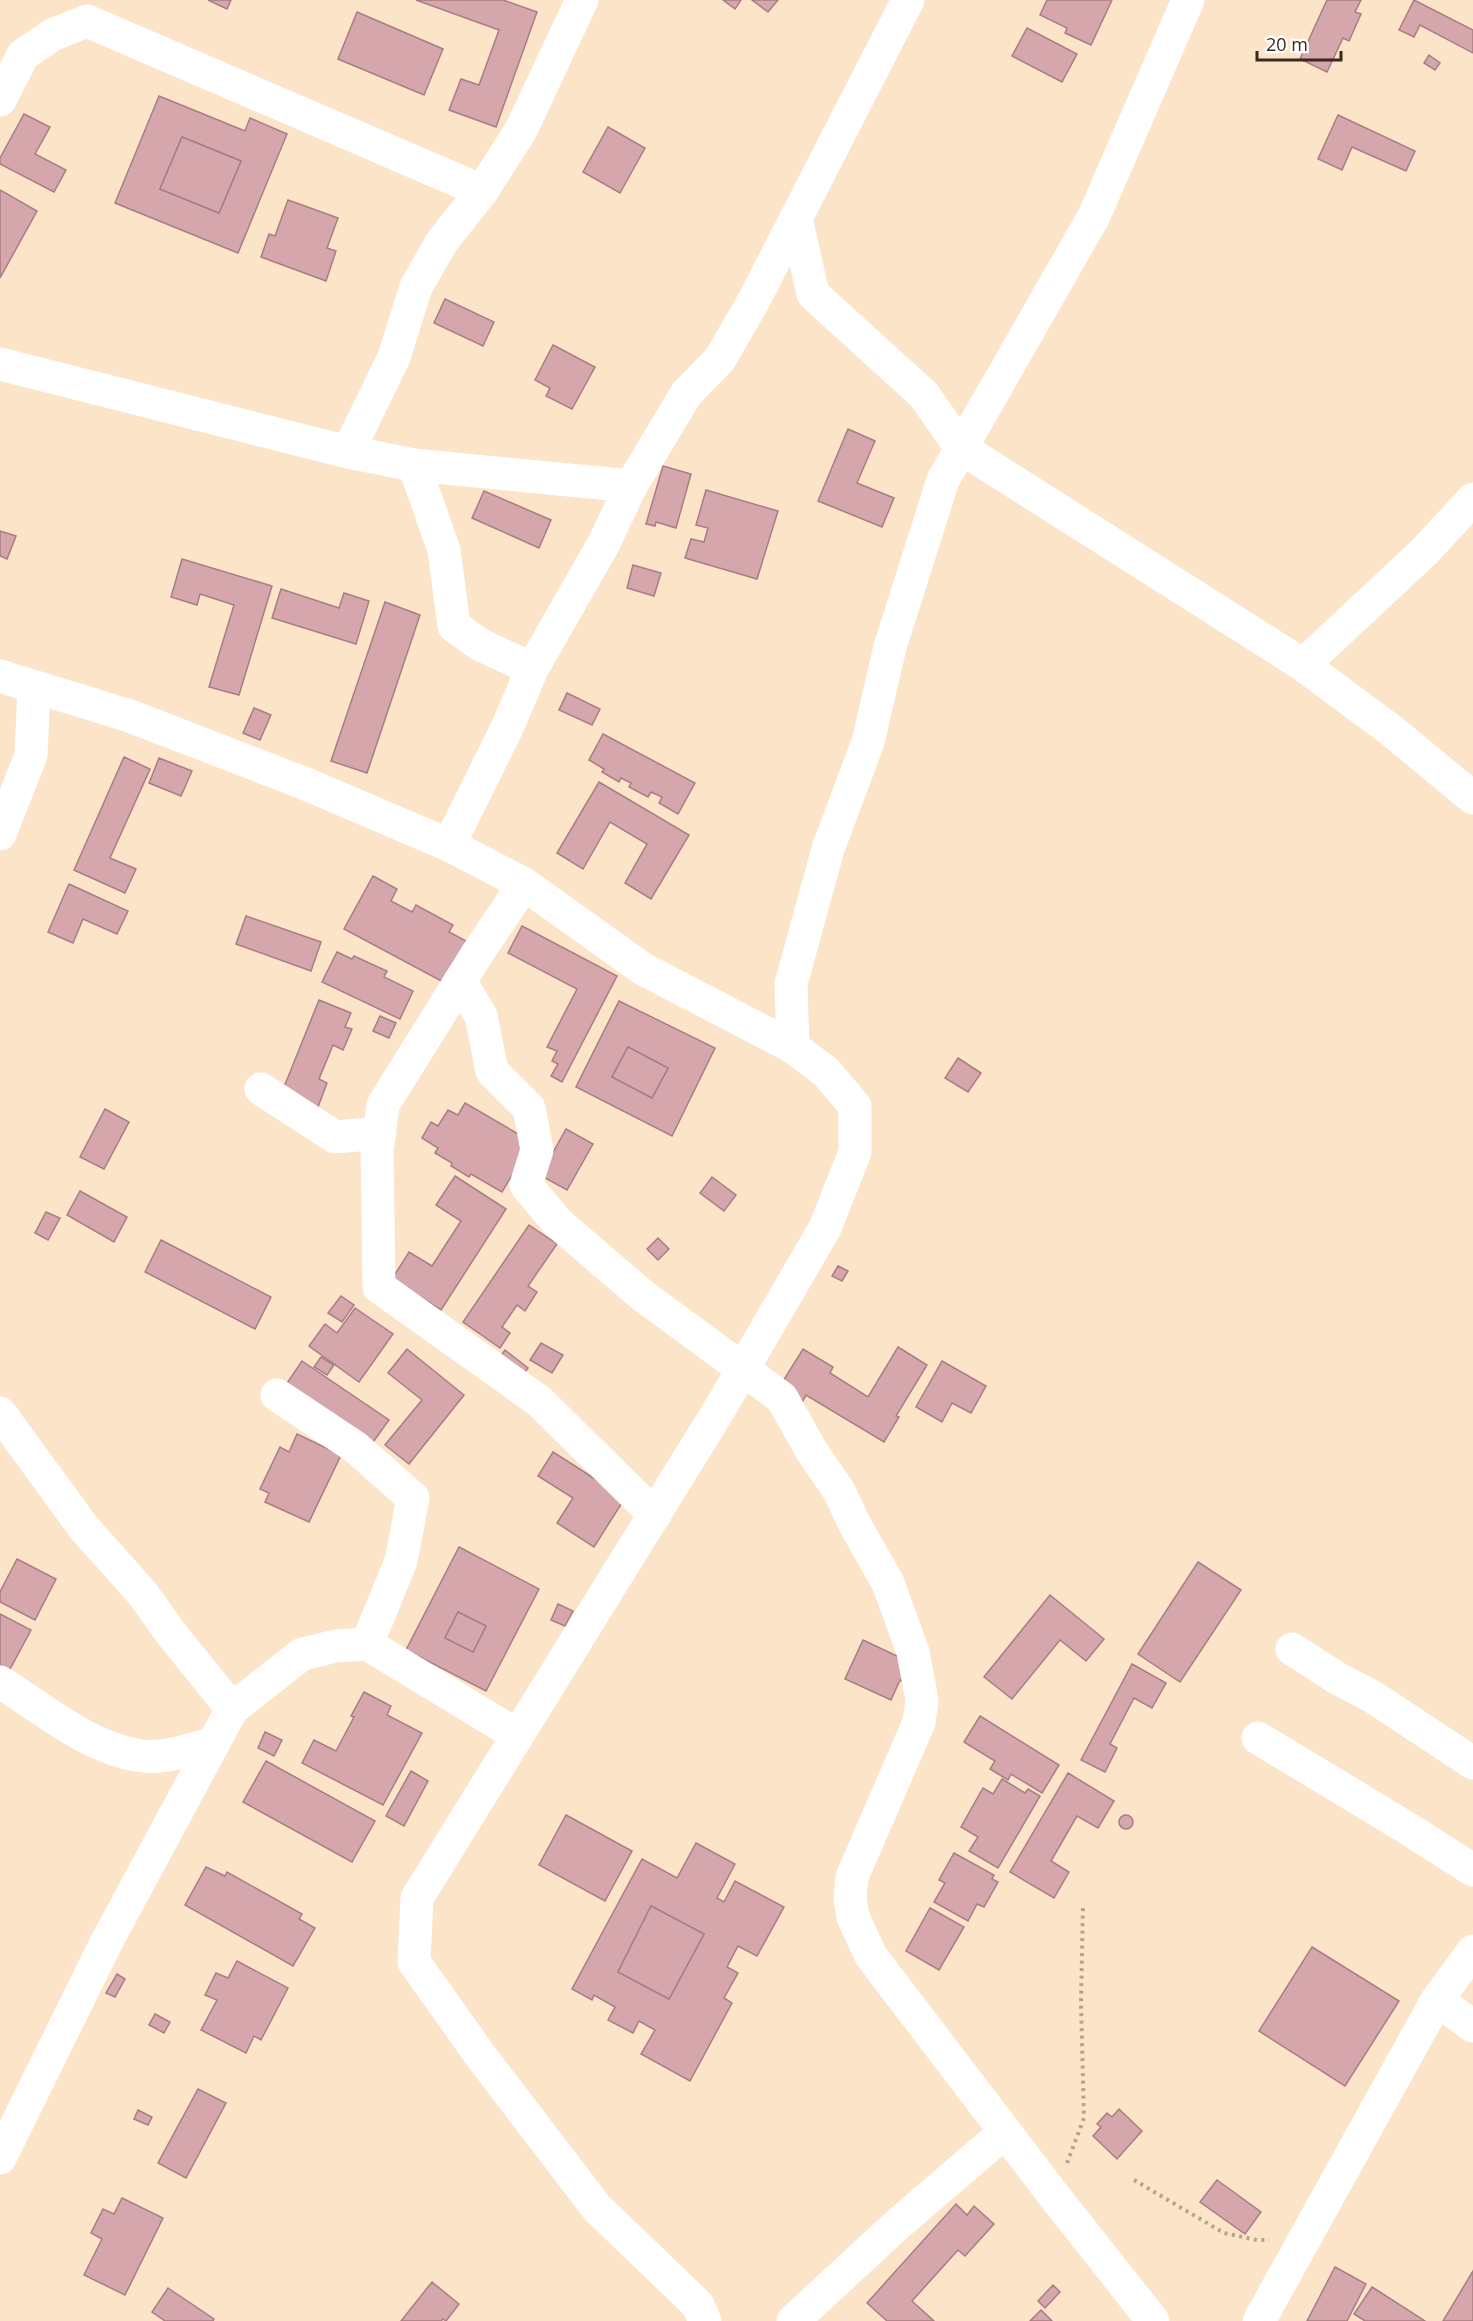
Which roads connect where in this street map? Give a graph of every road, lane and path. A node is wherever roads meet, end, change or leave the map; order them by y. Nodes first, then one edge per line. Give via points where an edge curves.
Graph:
1 (582, 0) edge
2 (908, 0) edge
3 (1188, 0) edge
4 (0, 99) edge
5 (482, 191) junction
6 (795, 218) junction
7 (0, 364) edge
8 (961, 448) junction
9 (348, 452) junction
10 (414, 465) junction
11 (631, 486) junction
12 (1473, 499) edge
13 (1304, 665) junction
14 (531, 669) junction
15 (0, 676) edge
16 (34, 687) junction
17 (1473, 798) edge
18 (0, 834) edge
19 (449, 845) junction
20 (524, 884) junction
21 (460, 981) junction
22 (793, 1047) junction
23 (261, 1089) dead end
24 (380, 1133) junction
25 (742, 1367) junction
26 (277, 1395) dead end
27 (0, 1413) edge
28 (655, 1515) junction
29 (367, 1644) junction
30 (1292, 1649) dead end
31 (0, 1682) edge
32 (232, 1709) junction
33 (517, 1735) junction
34 (1258, 1738) dead end
35 (214, 1743) junction
36 (1473, 1763) edge
37 (1473, 1870) edge
38 (1083, 1905) dead end
39 (1473, 1951) edge
40 (1437, 2000) junction
41 (1473, 2026) edge
42 (1005, 2132) junction
43 (0, 2158) edge
44 (1134, 2180) dead end
45 (1054, 2197) junction
46 (1303, 2240) junction
47 (697, 2316) edge
48 (793, 2321) edge
49 (1153, 2321) edge
50 (1259, 2321) edge

1 - 5 street via 521,130
2 - 6 street
3 - 8 street via 1094,216
4 - 5 street via 22,55 87,21
5 - 9 street via 441,243 416,287 394,357
6 - 8 street via 813,294 924,395
6 - 11 street via 720,359 686,394
7 - 9 street
8 - 13 street
8 - 22 street via 943,480 890,647 868,741 828,849 791,984
9 - 10 street
10 - 11 street
10 - 14 street via 444,550 454,626 479,644
11 - 14 street via 604,543
12 - 13 street via 1424,552
13 - 17 street via 1392,730
14 - 19 street via 507,728
15 - 16 street
16 - 18 street via 31,755
16 - 19 street via 130,716
19 - 20 street
20 - 21 street
20 - 22 street via 643,969
21 - 24 street via 383,1106
21 - 25 street via 482,1016 492,1071 529,1108 537,1150 526,1185 558,1222 642,1295
22 - 25 street via 826,1071 855,1106 855,1152 825,1228
23 - 24 street via 335,1137
24 - 28 street via 379,1287 539,1401
25 - 28 street
25 - 42 street via 782,1398 839,1491 888,1583 913,1652 922,1700 919,1722 852,1876 853,1917 871,1956
26 - 29 street via 355,1447 412,1498 401,1561
27 - 32 street via 84,1528 143,1594
28 - 33 street
29 - 32 street via 302,1654
29 - 33 street
30 - 36 street
31 - 35 street via 94,1742 142,1756 176,1753
32 - 35 street
33 - 47 street via 417,1898 414,1962 597,2208
34 - 37 street
35 - 43 street via 105,1943
38 - 45 path via 1084,2118
39 - 40 street
40 - 41 street
40 - 46 street
42 - 45 street
42 - 48 street
44 - 46 path via 1224,2233 1257,2240
45 - 49 street
46 - 50 street

